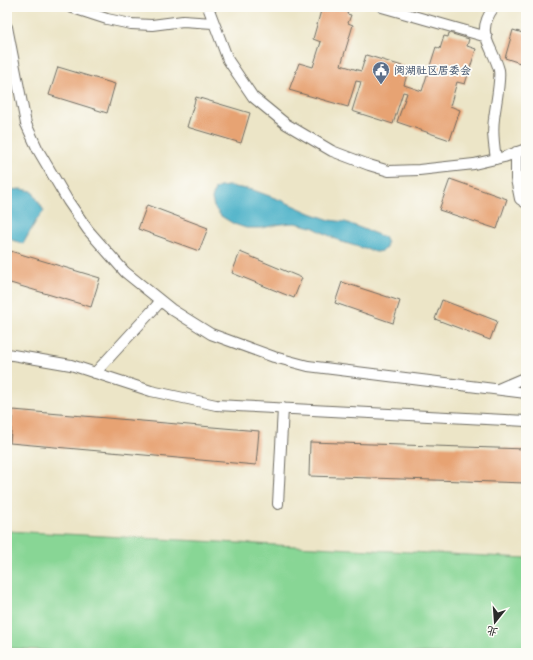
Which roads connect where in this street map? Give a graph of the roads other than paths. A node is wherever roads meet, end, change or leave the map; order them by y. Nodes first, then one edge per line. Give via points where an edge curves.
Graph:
1 (70, 7) edge
2 (208, 7) edge
3 (382, 7) edge
4 (494, 7) edge
5 (213, 23) junction
6 (7, 26) edge
7 (487, 38) junction
8 (9, 43) edge
9 (521, 151) edge
10 (496, 159) junction
11 (526, 203) edge
12 (161, 301) junction
13 (7, 354) edge
14 (95, 373) junction
15 (526, 377) edge
16 (498, 389) junction
17 (526, 393) edge
18 (283, 408) junction
19 (526, 421) edge
20 (278, 504) dead end

1 - 5 lane via 131,24 183,21
2 - 5 lane
3 - 7 lane
4 - 7 lane via 484,28
5 - 10 lane via 228,60 253,97 286,124 332,151 389,170 419,170
6 - 8 lane
7 - 10 lane via 499,71 493,127
8 - 12 lane via 26,124 68,201 88,230 125,272
9 - 10 lane
9 - 11 lane via 516,179 520,199
12 - 14 lane
12 - 16 lane via 211,334 274,357 308,366
13 - 14 lane via 71,365
14 - 18 lane via 151,392 216,404
15 - 16 lane
16 - 17 lane
18 - 19 lane
18 - 20 lane

